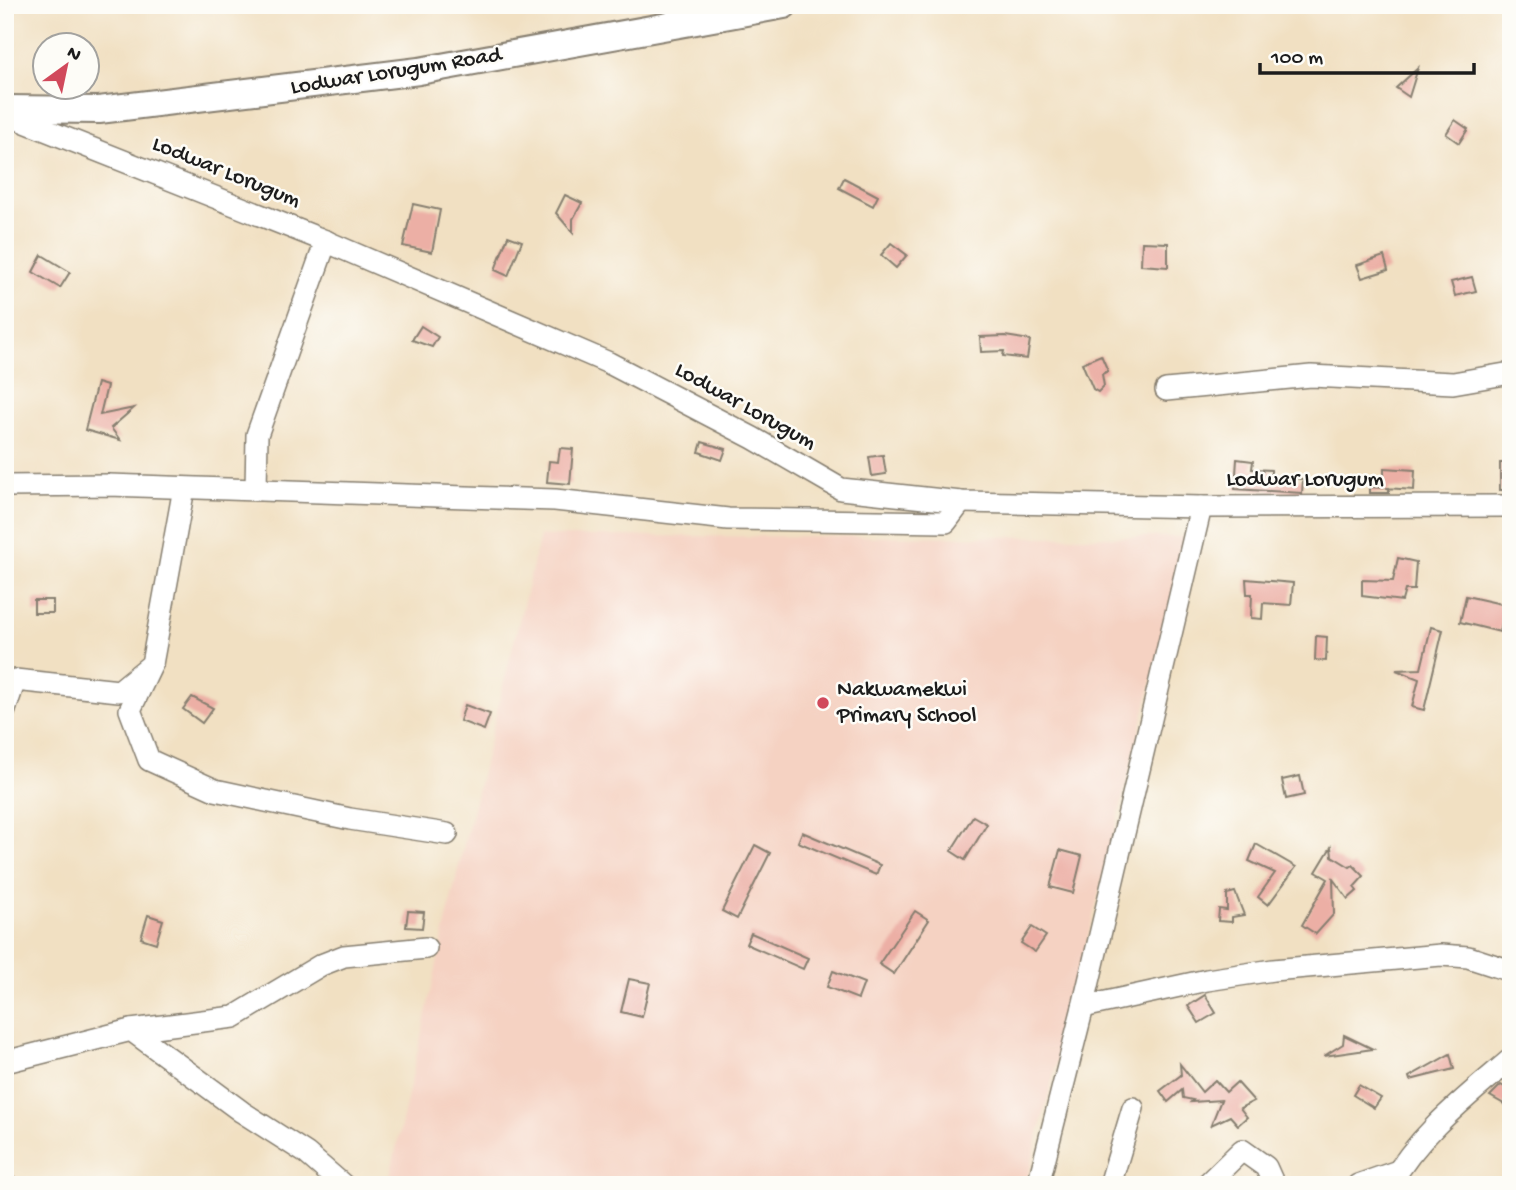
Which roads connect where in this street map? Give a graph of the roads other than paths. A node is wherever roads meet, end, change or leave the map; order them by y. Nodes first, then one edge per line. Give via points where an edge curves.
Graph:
1 (784, 5) edge
2 (682, 14) edge
3 (5, 111) edge
4 (326, 242) junction
5 (1511, 373) edge
6 (1166, 390) dead end
7 (5, 486) edge
8 (184, 488) junction
9 (256, 490) junction
10 (961, 502) junction
11 (1511, 506) edge
12 (1201, 507) junction
13 (152, 664) junction
14 (5, 710) edge
15 (447, 834) dead end
16 (426, 948) dead end
17 (1511, 971) edge
18 (1083, 1007) junction
19 (131, 1030) junction
20 (1511, 1059) edge
21 (5, 1062) edge
22 (1133, 1108) dead end
23 (1394, 1178) edge
24 (343, 1185) edge
25 (1038, 1185) edge
26 (1110, 1185) edge
27 (1206, 1185) edge
28 (1274, 1185) edge
29 (1358, 1185) edge

1 - 2 main road, Lodwar Lorugum Road
2 - 3 main road, Lodwar Lorugum Road via 419,71 99,110
3 - 4 street, Lodwar Lorugum
4 - 9 street via 257,435
4 - 10 street, Lodwar Lorugum via 609,363 841,489
5 - 6 street via 1453,383 1311,376
7 - 8 street
8 - 9 street
8 - 13 street
9 - 10 street via 555,500 769,520 946,522
10 - 12 street, Lodwar Lorugum
11 - 12 street, Lodwar Lorugum
12 - 18 street
13 - 14 street via 119,691 15,680
13 - 15 street via 130,710 149,760 215,790
16 - 19 street via 344,956 233,1017
17 - 18 street via 1468,957 1441,955 1273,970
18 - 25 street
19 - 21 street
19 - 24 street via 306,1153
20 - 23 street via 1446,1117
22 - 26 street
23 - 29 street
27 - 28 street via 1242,1150 1266,1167

